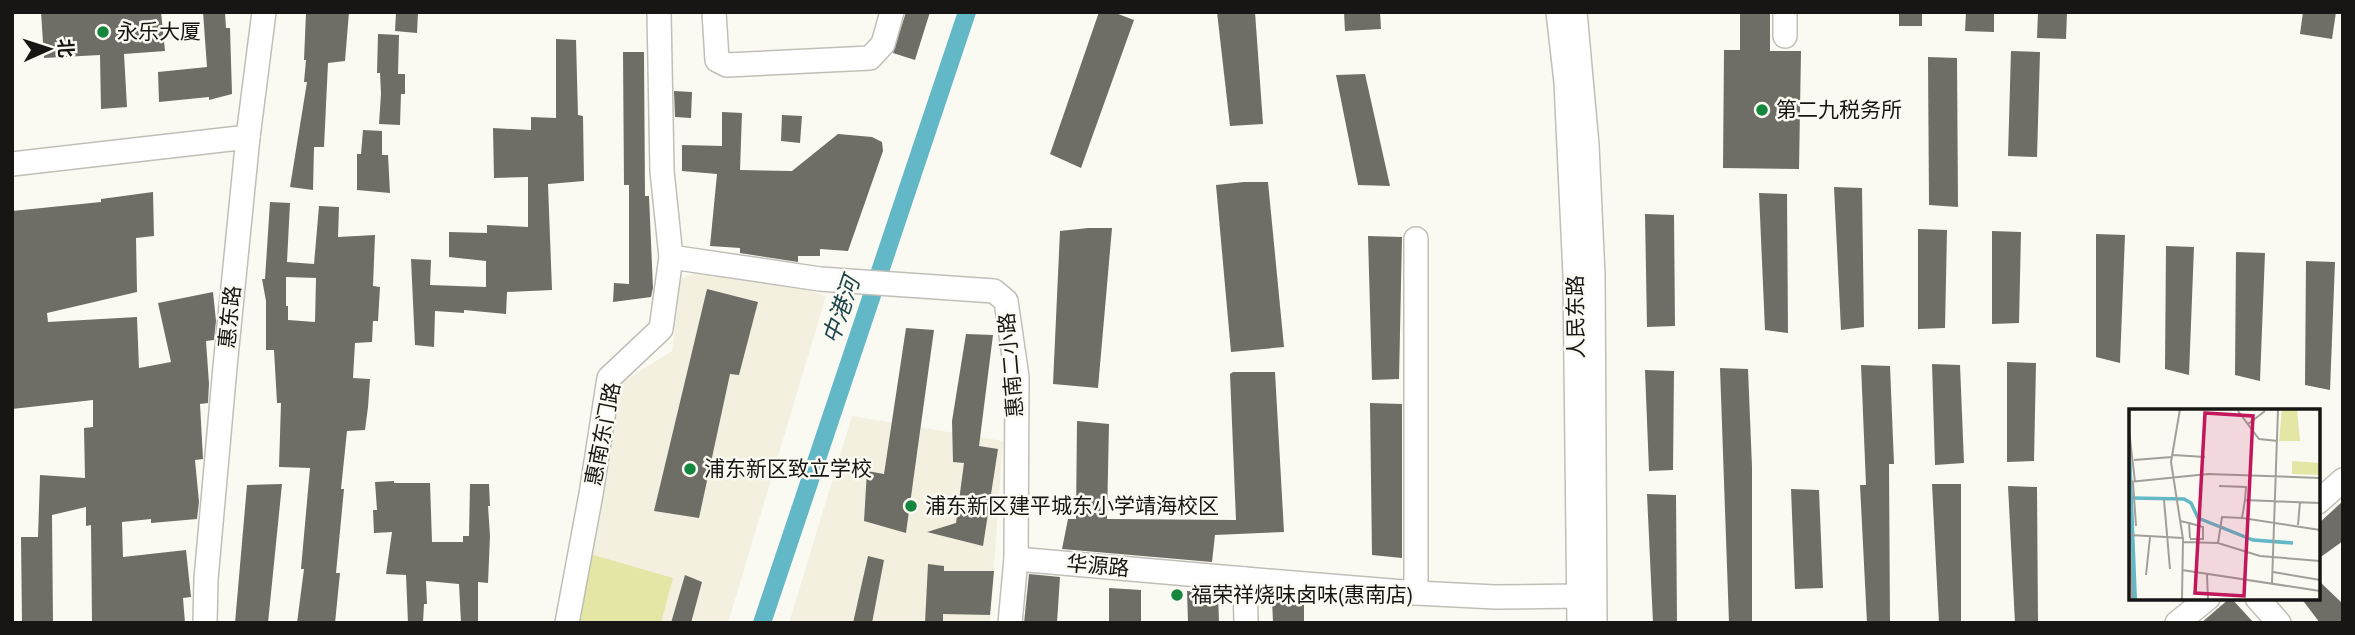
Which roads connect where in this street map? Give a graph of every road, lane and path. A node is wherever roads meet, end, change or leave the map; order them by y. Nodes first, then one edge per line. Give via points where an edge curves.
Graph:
1 (264, 12) edge
2 (659, 12) edge
3 (714, 12) edge
4 (892, 12) edge
5 (1558, 12) edge
6 (1575, 12) edge
7 (1785, 12) edge
8 (1784, 36) dead end
9 (248, 138) junction
10 (12, 164) edge
11 (1416, 239) dead end
12 (671, 257) junction
13 (2343, 480) edge
14 (2320, 500) edge
15 (1016, 559) junction
16 (1245, 579) junction
17 (1416, 593) junction
18 (1578, 596) junction
19 (2206, 600) edge
20 (2259, 600) edge
21 (205, 623) edge
22 (568, 623) edge
23 (1010, 623) edge
24 (1245, 623) edge
25 (1578, 623) edge
26 (1595, 623) edge
27 (2177, 623) edge
28 (2279, 623) edge

1 - 9 street, 惠东路
2 - 12 street, 惠南东门路 via 662,171
3 - 4 street via 717,60 727,65 870,58 883,44
5 - 18 street, 人民东路 via 1570,133 1576,275
6 - 26 street, 人民东路 via 1592,262
7 - 8 street
9 - 10 street
9 - 21 street, 惠东路
11 - 17 street
12 - 15 street, 惠南二小路 via 820,279 994,291 1006,301 1017,377
12 - 22 street, 惠南东门路 via 662,329 609,378
13 - 14 street
15 - 16 street, 华源路
15 - 23 street
16 - 17 street, 华源路
16 - 24 street
17 - 18 street, 华源路
18 - 25 street, 人民东路
19 - 27 street
20 - 28 street

